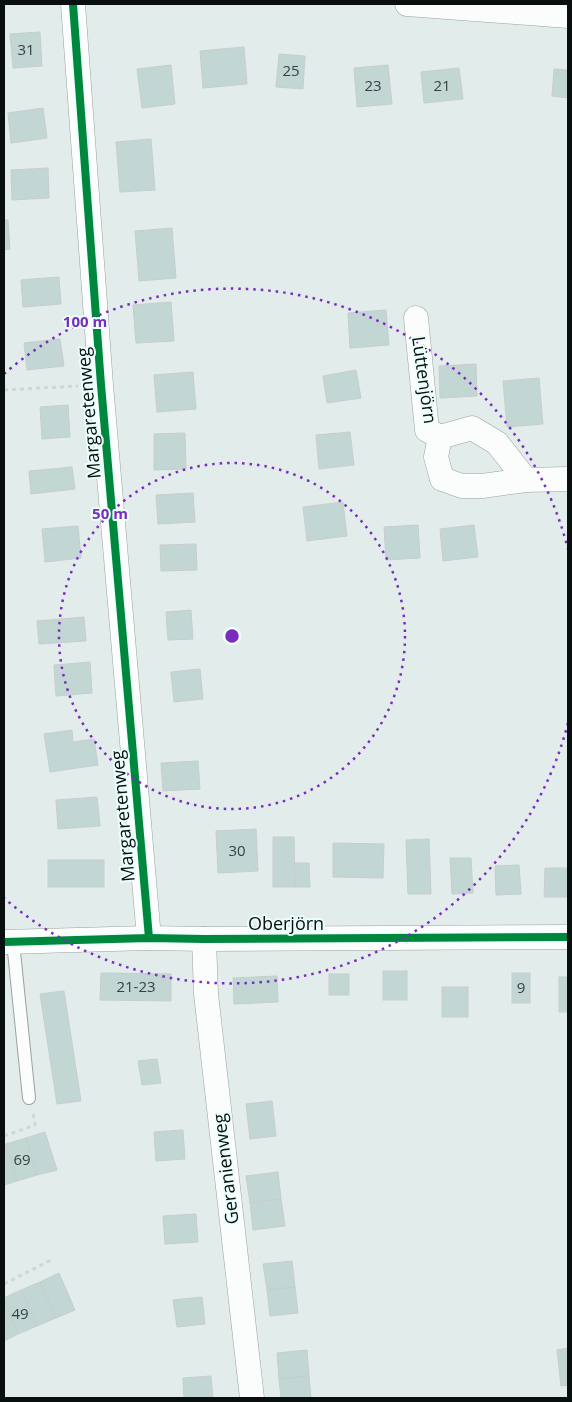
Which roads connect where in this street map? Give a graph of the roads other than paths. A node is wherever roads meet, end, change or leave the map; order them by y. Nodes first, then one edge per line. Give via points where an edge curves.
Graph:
1 (73, 4) edge
2 (407, 4) edge
3 (568, 16) edge
4 (416, 318) dead end
5 (440, 437) junction
6 (568, 479) edge
7 (526, 480) junction
8 (568, 937) edge
9 (149, 938) junction
10 (204, 939) junction
11 (8, 942) edge
12 (30, 1098) road end
13 (252, 1398) edge

1 - 9 street, Margaretenweg via 101,385
2 - 3 street
4 - 5 street, Lüttenjörn via 427,430
5 - 7 street, Lüttenjörn via 472,428 497,443
5 - 7 street, Lüttenjörn via 436,457 442,479 462,486
6 - 7 street, Lüttenjörn
8 - 10 street, Oberjörn
9 - 10 street, Oberjörn
9 - 11 street, Oberjörn
10 - 13 street, Geranienweg via 206,994
11 - 12 lane

